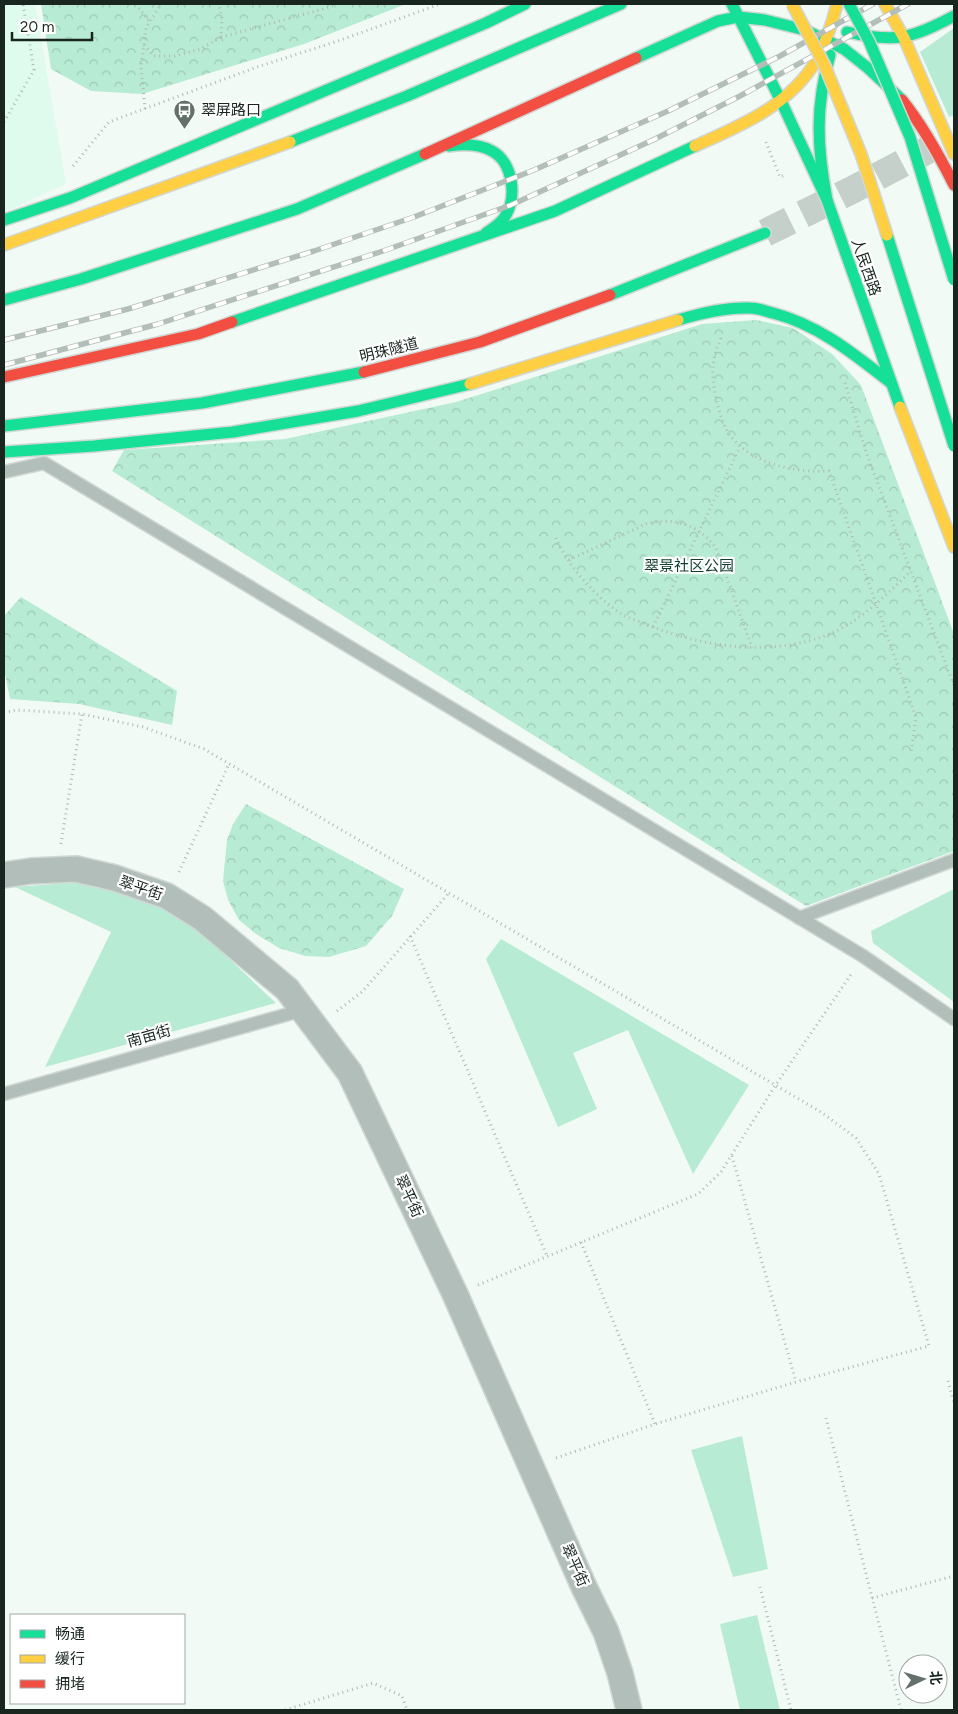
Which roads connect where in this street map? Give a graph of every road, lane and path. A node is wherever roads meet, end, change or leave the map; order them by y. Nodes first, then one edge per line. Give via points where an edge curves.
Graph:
1 (23, 4) edge
2 (136, 4) edge
3 (161, 4) edge
4 (219, 4) edge
5 (336, 4) edge
6 (440, 4) edge
7 (525, 4) edge
8 (621, 4) edge
9 (732, 4) edge
10 (792, 4) edge
11 (837, 4) edge
12 (848, 4) edge
13 (885, 4) edge
14 (327, 6) edge
15 (783, 12) dead end
16 (954, 16) edge
17 (738, 17) junction
18 (150, 22) junction
19 (827, 26) junction
20 (221, 37) junction
21 (904, 38) junction
22 (831, 42) junction
23 (144, 45) junction
24 (781, 101) junction
25 (145, 109) junction
26 (4, 122) edge
27 (443, 146) junction
28 (954, 154) edge
29 (72, 168) dead end
30 (954, 185) edge
31 (827, 200) junction
32 (4, 220) edge
33 (765, 233) tunnel mouth
34 (480, 237) junction
35 (4, 245) edge
36 (954, 280) edge
37 (4, 300) edge
38 (715, 335) dead end
39 (4, 377) edge
40 (844, 380) dead end
41 (891, 383) junction
42 (4, 426) edge
43 (954, 446) edge
44 (740, 447) junction
45 (4, 452) edge
46 (4, 472) edge
47 (700, 531) junction
48 (556, 538) dead end
49 (954, 547) edge
50 (569, 560) junction
51 (911, 571) junction
52 (876, 604) junction
53 (653, 627) junction
54 (752, 648) junction
55 (954, 686) edge
56 (4, 713) edge
57 (82, 714) junction
58 (911, 752) dead end
59 (229, 764) junction
60 (954, 860) edge
61 (56, 870) junction
62 (4, 876) edge
63 (448, 894) junction
64 (168, 896) junction
65 (799, 918) junction
66 (410, 936) junction
67 (863, 956) junction
68 (309, 1019) junction
69 (954, 1019) edge
70 (775, 1086) junction
71 (4, 1094) edge
72 (732, 1156) junction
73 (581, 1242) junction
74 (547, 1256) junction
75 (455, 1294) junction
76 (948, 1381) dead end
77 (796, 1382) junction
78 (954, 1403) edge
79 (826, 1418) dead end
80 (655, 1424) junction
81 (531, 1466) junction
82 (954, 1576) edge
83 (760, 1587) dead end
84 (872, 1598) junction
85 (285, 1710) edge
86 (407, 1710) edge
87 (629, 1710) edge
88 (791, 1710) edge
89 (901, 1710) edge

1 - 26 path via 34,70
2 - 18 path
3 - 18 path
4 - 20 path
5 - 14 path
6 - 25 path
7 - 32 main road via 70,198
8 - 35 main road via 336,124 177,185
9 - 17 main road, 人民西路
10 - 43 main road, 人民西路, bridge via 824,64 861,154
11 - 19 main road
12 - 19 main road
12 - 36 main road, bridge via 869,41 910,137
13 - 21 main road
14 - 20 path
15 - 19 main road
16 - 21 main road via 924,32
17 - 22 main road via 805,30
17 - 24 main road, 人民西路
17 - 27 main road via 718,21
18 - 23 path
19 - 21 main road via 873,38
19 - 22 main road
20 - 23 path via 201,49 175,56 154,56
21 - 28 main road
22 - 24 main road via 795,89
22 - 30 main road via 868,68 896,94 914,115
22 - 31 main road via 817,123 819,159
23 - 25 path via 141,67
24 - 31 main road, 人民西路
24 - 34 main road via 741,125 554,211
25 - 29 path via 109,122
27 - 34 main road via 486,149 495,153 508,173 511,199 505,216
27 - 37 main road via 297,209 81,279
31 - 41 main road, 人民西路
33 - 42 main road, 明珠隧道 via 589,304 480,342 357,374 202,403
34 - 39 main road via 198,334
38 - 44 path via 722,335 714,356 712,376 720,414
40 - 51 path via 866,452
41 - 45 main road via 838,341 807,325 751,308 719,310 457,388 358,411 233,432
41 - 49 main road, 人民西路
44 - 47 path
44 - 52 path via 776,465 829,471
46 - 65 lane via 44,463
47 - 50 path via 672,522 648,523
47 - 53 path
47 - 54 path via 717,550
48 - 50 path
50 - 53 path via 598,595 624,616
51 - 52 path
51 - 55 path
52 - 54 path via 827,635 777,647
52 - 58 path via 916,717
53 - 54 path via 672,635
56 - 57 path via 16,710
57 - 59 path via 143,727 204,749
57 - 61 path
59 - 63 path
59 - 64 path
60 - 65 lane
61 - 62 street, 翠平街
61 - 64 street, 翠平街 via 76,869 115,878
63 - 66 path
63 - 70 path
64 - 68 street, 翠平街 via 202,918 287,988
65 - 67 lane
66 - 68 path via 362,992
66 - 74 path
67 - 69 lane
67 - 70 path
68 - 71 lane, 南亩街
68 - 75 street, 翠平街 via 350,1073
70 - 72 path
70 - 77 path via 821,1112 856,1138 879,1174 929,1346
72 - 73 path via 722,1172 698,1194
72 - 77 path
73 - 74 path
73 - 80 path
74 - 75 path
75 - 81 street, 翠平街
76 - 78 path
77 - 80 path
79 - 84 path
80 - 81 path
81 - 87 street, 翠平街 via 606,1632
82 - 84 path
83 - 88 path
84 - 89 path
85 - 86 path via 373,1683 402,1696

